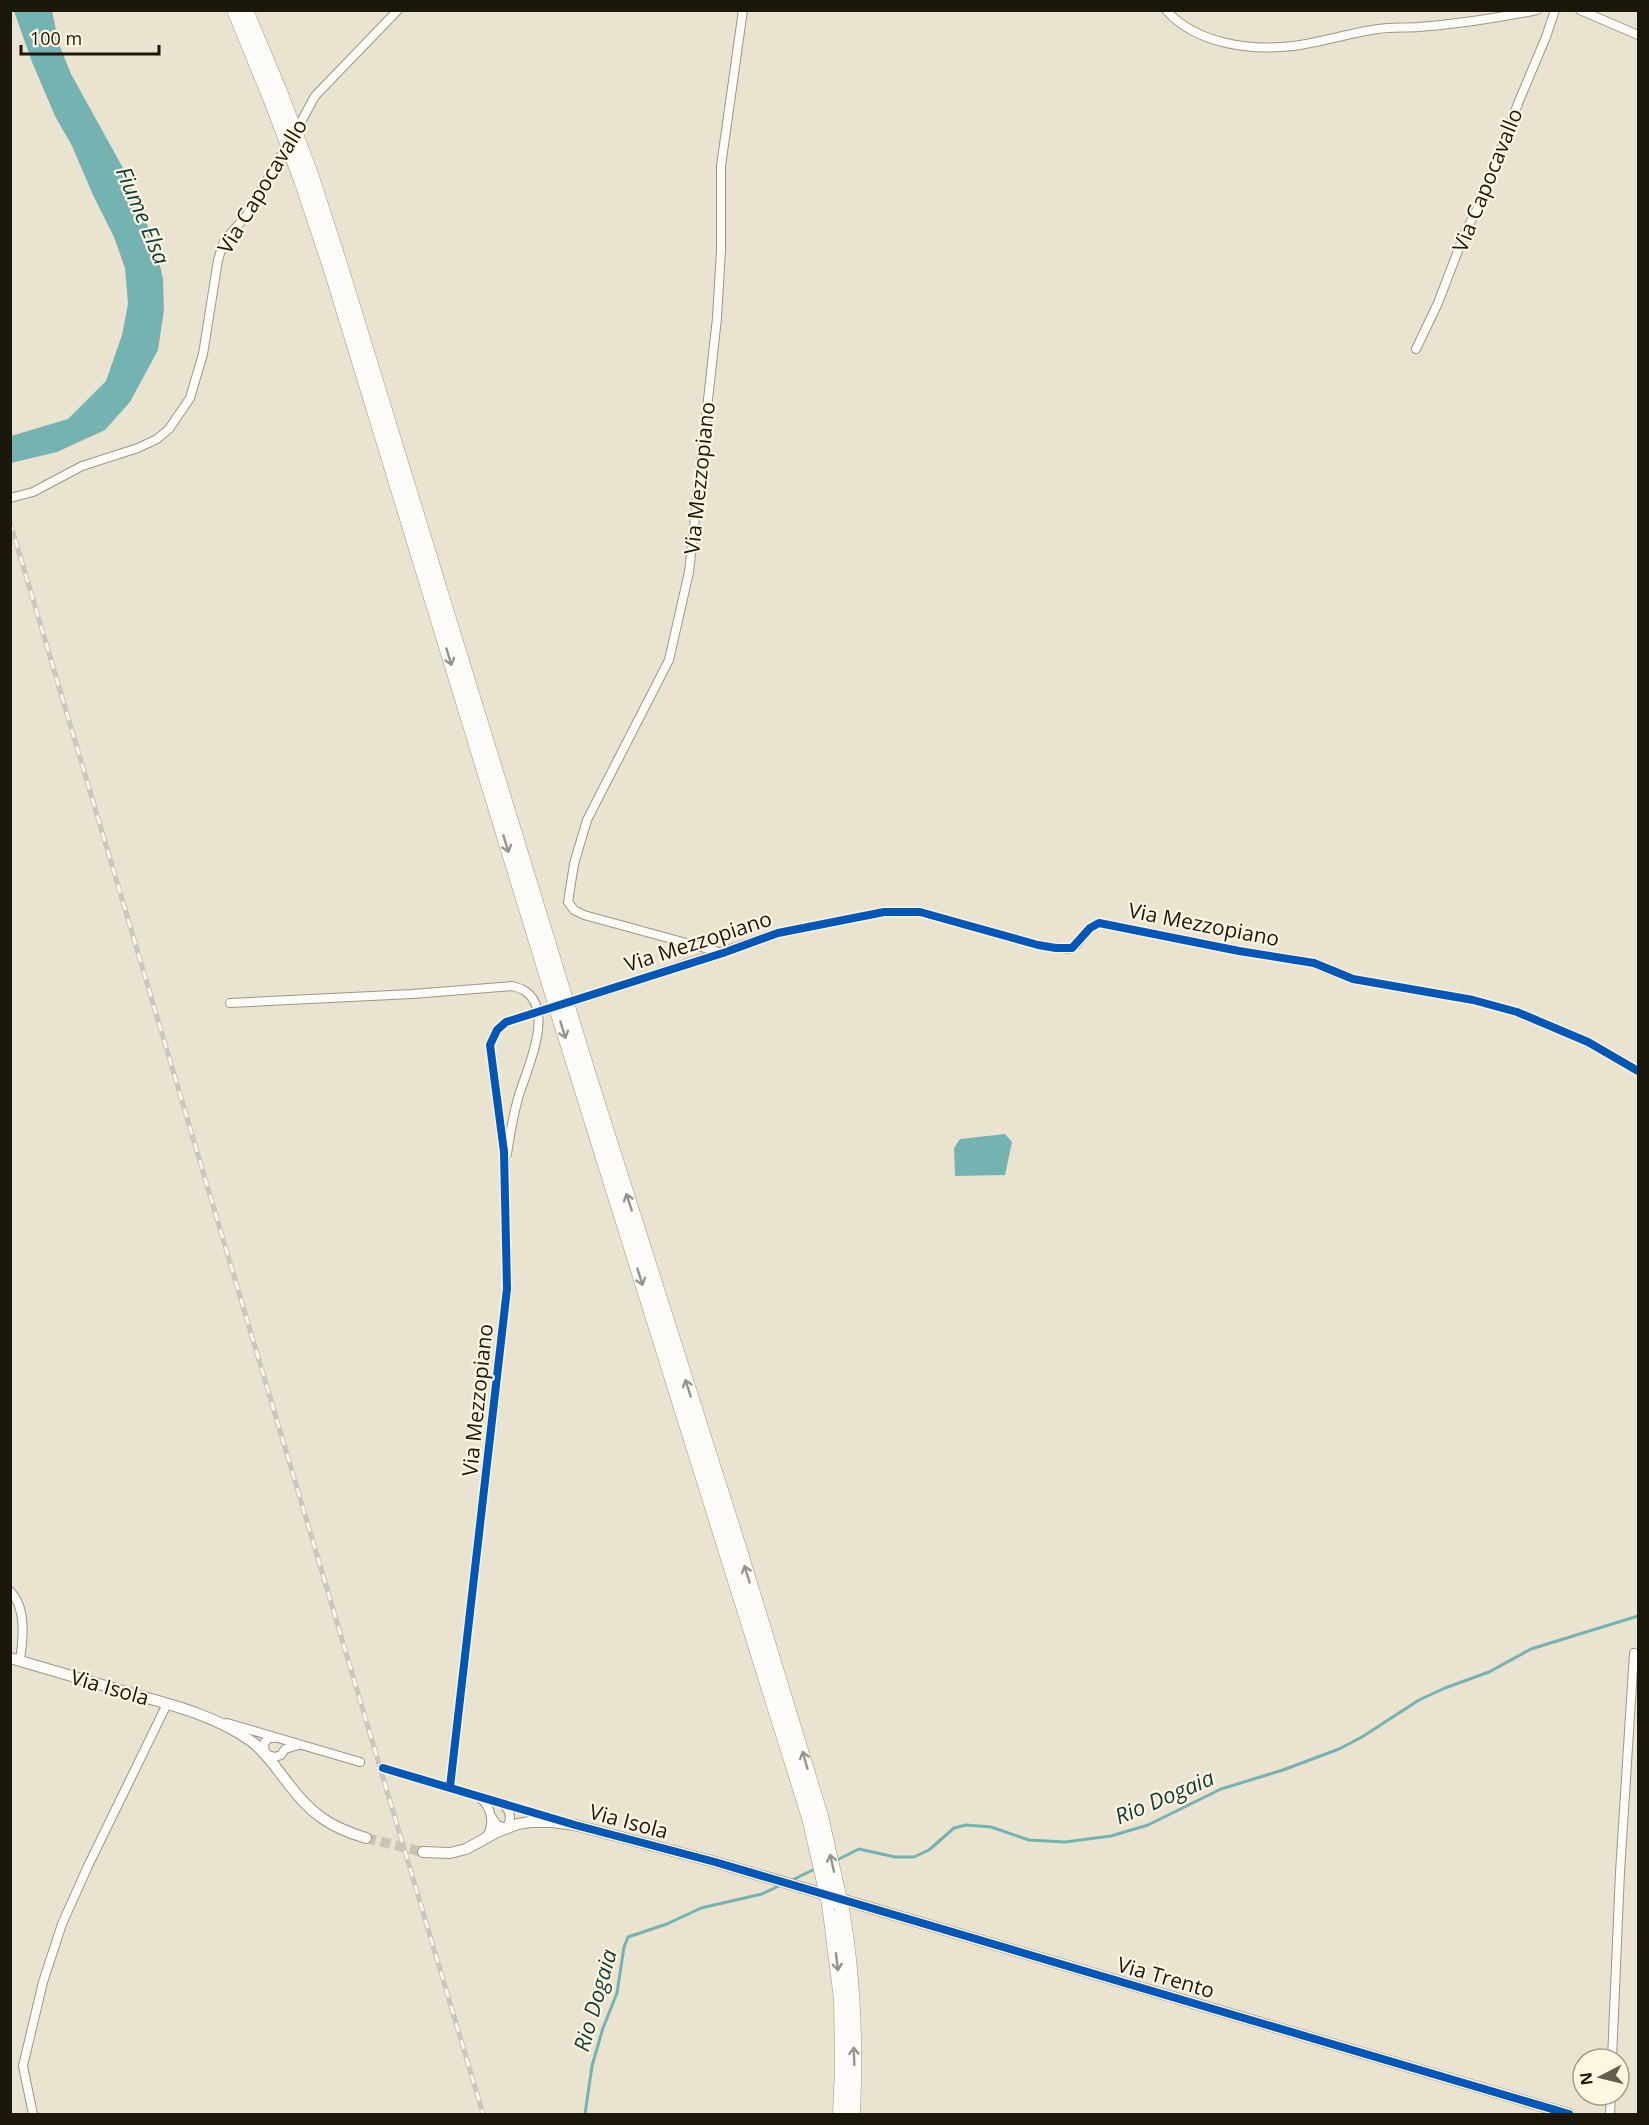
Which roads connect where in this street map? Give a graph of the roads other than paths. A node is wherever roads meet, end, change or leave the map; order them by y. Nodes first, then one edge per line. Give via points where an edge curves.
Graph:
1 (234, 10) edge
2 (246, 10) edge
3 (398, 10) edge
4 (742, 10) edge
5 (1166, 10) edge
6 (1537, 10) edge
7 (1555, 10) edge
8 (1580, 10) edge
9 (1638, 35) edge
10 (276, 96) junction
11 (1416, 349) dead end
12 (10, 498) edge
13 (723, 953) junction
14 (230, 1003) dead end
15 (1638, 1071) edge
16 (504, 1175) junction
17 (10, 1591) edge
18 (1634, 1653) dead end
19 (15, 1659) edge
20 (167, 1704) junction
21 (209, 1718) junction
22 (280, 1738) junction
23 (303, 1745) junction
24 (284, 1752) junction
25 (265, 1754) junction
26 (360, 1762) dead end
27 (383, 1768) dead end
28 (287, 1782) junction
29 (450, 1787) junction
30 (477, 1796) junction
31 (499, 1802) junction
32 (490, 1812) junction
33 (815, 1817) junction
34 (575, 1825) junction
35 (506, 1828) junction
36 (366, 1838) tunnel mouth
37 (480, 1842) junction
38 (423, 1852) tunnel mouth
39 (753, 1874) joint
40 (1613, 2047) edge
41 (33, 2115) edge
42 (840, 2115) edge
43 (853, 2115) edge
44 (1569, 2115) edge

1 - 10 highway
2 - 10 highway
3 - 12 street, Via Capocavallo via 315,96 246,216 224,241 203,354 190,399 169,429 138,448 82,466 33,492
4 - 13 street, Via Mezzopiano via 721,166 717,318 689,572 669,660 587,820 568,902 584,915
5 - 6 street via 1188,29 1210,39 1266,47 1293,46 1379,29 1486,21
7 - 11 street, Via Capocavallo via 1483,197
8 - 9 street
10 - 33 highway, bridge via 348,290 746,1570
13 - 15 street, Via Mezzopiano via 806,926 901,910 944,917 1062,949 1076,945 1094,924 1112,924 1314,963 1353,979 1514,1011 1588,1042
13 - 16 street, Via Mezzopiano, bridge via 506,1022 497,1030 490,1045
14 - 16 street via 512,986 526,991 537,1008 538,1028 513,1117
16 - 29 street, Via Mezzopiano via 507,1289
17 - 19 street via 22,1619 22,1643
18 - 40 street
19 - 20 street, Via Isola
20 - 21 street, Via Isola
20 - 41 street via 62,1924 43,1982 23,2066
21 - 22 street, Via Isola
21 - 25 street, Via Isola via 252,1742
22 - 23 street, Via Isola
22 - 24 street, Via Isola via 285,1743
22 - 25 street via 266,1740
23 - 24 street, Via Isola
23 - 26 street, Via Isola
24 - 25 street, Via Isola via 275,1757
24 - 28 street, Via Isola via 282,1769
25 - 28 street, Via Isola
27 - 29 street, Via Isola
28 - 36 street, Via Isola via 312,1812 327,1823
29 - 30 street, Via Isola
30 - 31 street, Via Isola
30 - 32 street, Via Isola
31 - 32 street via 490,1803
31 - 34 street, Via Isola
31 - 35 street via 509,1810
32 - 35 street, Via Isola via 497,1825
32 - 37 street via 491,1828
33 -> 42 highway, bridge via 841,1998
43 -> 33 highway, bridge via 850,1963 842,1909
34 - 35 street, Via Isola via 530,1822
34 - 39 street, Via Isola
35 - 37 street, Via Isola
37 - 38 street, Via Isola via 450,1853
39 - 44 street, Via Trento

